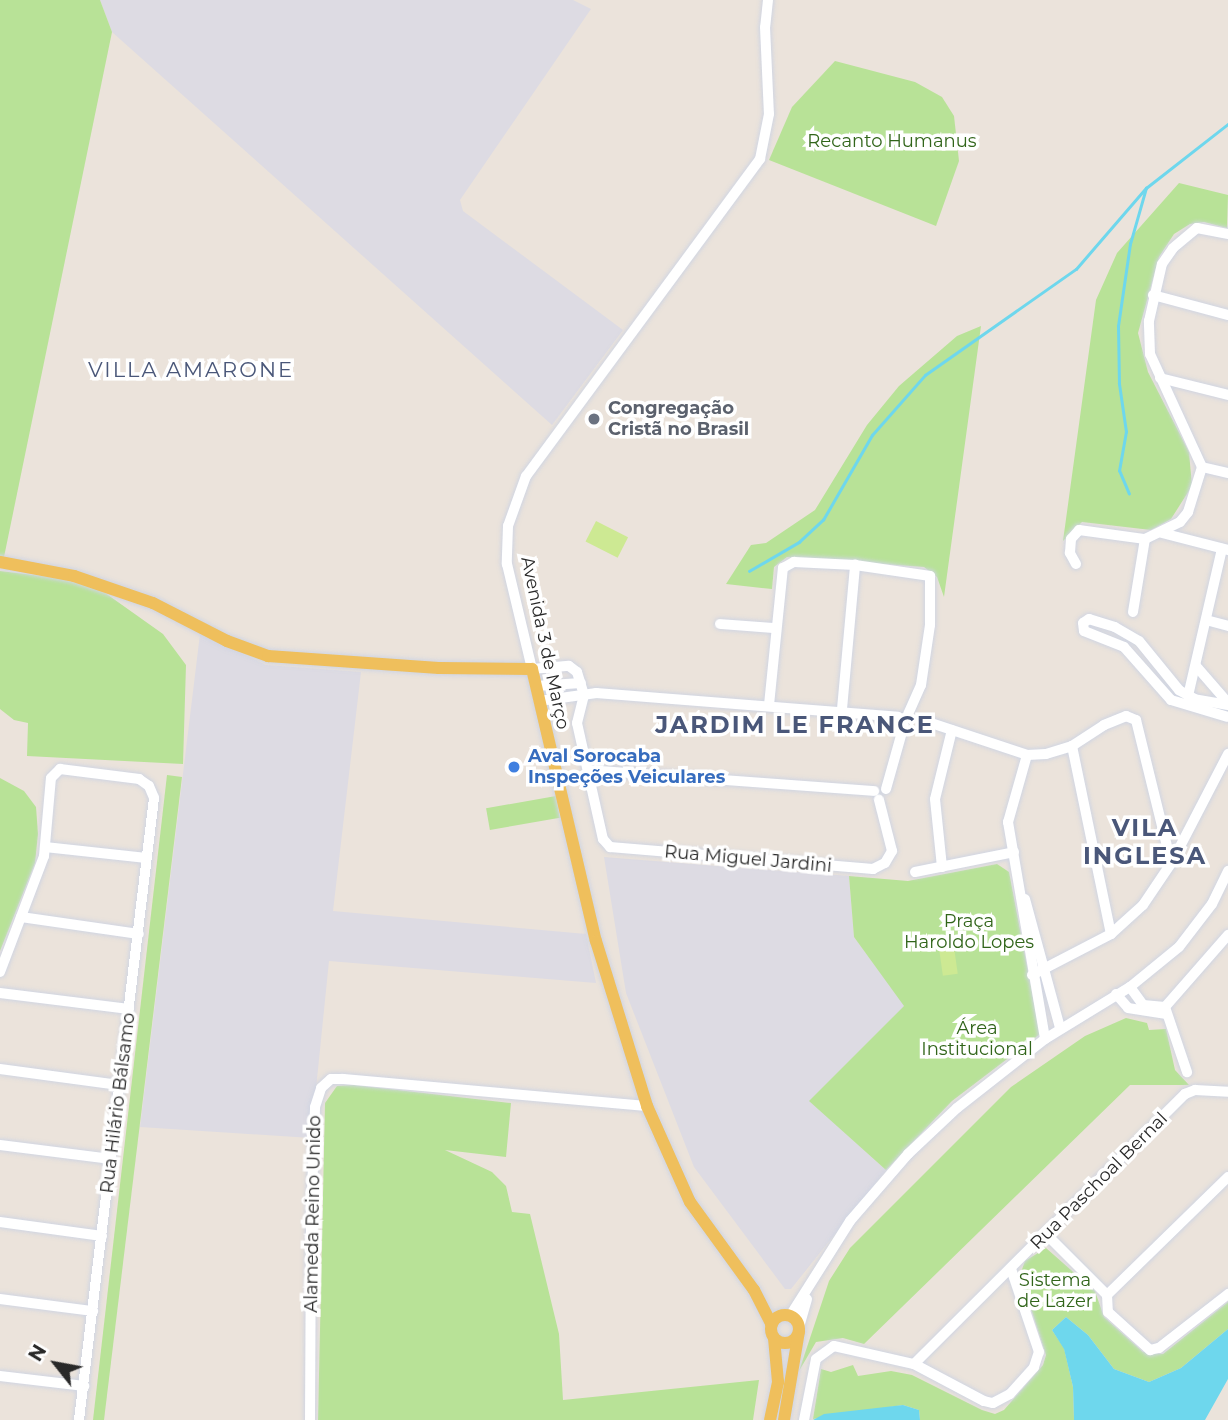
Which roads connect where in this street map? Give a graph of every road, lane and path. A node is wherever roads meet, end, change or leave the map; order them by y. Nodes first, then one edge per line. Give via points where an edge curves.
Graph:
1 (768, 0) edge
2 (1228, 234) edge
3 (1153, 295) junction
4 (1228, 315) edge
5 (1160, 378) junction
6 (1228, 395) edge
7 (1202, 467) junction
8 (1228, 473) edge
9 (1180, 522) junction
10 (1162, 533) junction
11 (1145, 539) junction
12 (1190, 540) junction
13 (1225, 550) edge
14 (0, 562) edge
15 (1076, 564) dead end
16 (855, 565) junction
17 (1133, 612) dead end
18 (1206, 620) junction
19 (720, 624) dead end
20 (1228, 626) edge
21 (775, 628) junction
22 (1139, 641) junction
23 (1135, 661) junction
24 (1196, 666) junction
25 (532, 668) junction
26 (1172, 684) junction
27 (536, 686) junction
28 (582, 689) junction
29 (1188, 696) junction
30 (539, 701) junction
31 (1228, 704) edge
32 (769, 705) junction
33 (842, 709) junction
34 (1228, 717) edge
35 (903, 719) junction
36 (925, 721) dead end
37 (952, 730) junction
38 (1072, 746) junction
39 (1228, 754) edge
40 (1027, 755) junction
41 (587, 770) junction
42 (876, 795) junction
43 (1164, 822) junction
44 (1191, 822) junction
45 (45, 848) junction
46 (1012, 849) junction
47 (146, 858) junction
48 (1171, 863) junction
49 (942, 867) junction
50 (1228, 871) edge
51 (915, 872) dead end
52 (21, 917) junction
53 (139, 934) junction
54 (1111, 934) junction
55 (1226, 941) edge
56 (0, 972) edge
57 (1037, 972) junction
58 (1130, 987) junction
59 (0, 993) edge
60 (1116, 993) junction
61 (129, 1009) junction
62 (1166, 1011) junction
63 (1060, 1028) junction
64 (1045, 1039) junction
65 (0, 1069) edge
66 (1187, 1072) dead end
67 (119, 1085) junction
68 (1228, 1092) edge
69 (647, 1106) junction
70 (0, 1145) edge
71 (111, 1159) junction
72 (1228, 1177) edge
73 (0, 1222) edge
74 (1046, 1234) junction
75 (102, 1236) junction
76 (1011, 1269) junction
77 (813, 1279) junction
78 (754, 1290) junction
79 (1228, 1294) edge
80 (1107, 1295) junction
81 (0, 1299) edge
82 (93, 1311) junction
83 (787, 1316) junction
84 (799, 1329) junction
85 (773, 1332) junction
86 (914, 1364) junction
87 (0, 1376) edge
88 (84, 1386) junction
89 (79, 1420) edge
90 (310, 1420) edge
91 (771, 1420) edge
92 (784, 1420) edge
93 (804, 1420) edge

1 - 25 street, Avenida 3 de Março via 769,114 760,159 542,451 516,498 507,564
2 - 3 street via 1197,228 1186,234 1162,264
3 - 4 street
3 - 5 street via 1150,354
5 - 6 street
5 - 7 street
7 - 8 street
7 - 9 street via 1200,485
9 - 10 street
9 - 12 street
10 - 11 street
10 - 12 street
11 - 15 street via 1079,530 1071,540 1070,553
11 - 17 street
12 - 13 street
13 - 18 street
14 - 25 main road via 74,576 142,599 227,642 268,656 439,668
16 - 21 street via 794,562 783,568
16 - 33 street
16 - 35 street via 930,576 932,598 921,685
18 - 20 street
18 - 24 street
19 - 21 street
21 - 32 street
22 - 23 street
22 - 23 street via 1115,626 1089,619 1083,623 1084,631 1116,642
22 - 26 street
23 - 34 street via 1171,701
24 - 26 street via 1183,682
24 - 29 street
24 - 31 street
25 - 27 main road, Avenida 3 de Março
25 - 28 street via 569,666
26 - 29 street
27 - 28 street
27 - 30 main road, Avenida 3 de Março
28 - 30 street
28 - 32 street
28 - 41 street via 578,723
29 - 31 street
30 - 69 main road, Avenida 3 de Março via 596,941
32 - 33 street
33 - 35 street
35 - 42 street via 886,789
36 - 37 street
37 - 40 street
37 - 49 street via 935,799 934,826
38 - 40 street
38 - 43 street via 1126,716 1136,720
38 - 54 street
39 - 44 street
40 - 46 street via 1009,806
41 - 42 street
41 - 42 street, Rua Miguel Jardini via 603,839 610,847 873,869 885,863 892,851
43 - 44 street via 1179,827
43 - 48 street
44 - 48 street
45 - 47 street
45 - 47 street, Rua Hilário Bálsamo via 51,778 60,769 139,779 149,786 154,798
45 - 52 street
46 - 49 street
46 - 57 street
47 - 53 street, Rua Hilário Bálsamo
48 - 54 street via 1143,905
49 - 51 street
50 - 58 street via 1212,904 1179,947
52 - 53 street
52 - 56 street
53 - 61 street, Rua Hilário Bálsamo
54 - 57 street
55 - 62 street
57 - 63 street
57 - 64 street
58 - 60 street
58 - 62 street via 1143,1005
59 - 61 street
60 - 62 street via 1128,1008
60 - 63 street
61 - 67 street, Rua Hilário Bálsamo
62 - 66 street
63 - 64 street
64 - 77 street via 957,1108 908,1154 850,1221
65 - 67 street
67 - 71 street, Rua Hilário Bálsamo
68 - 74 street, Rua Paschoal Bernal via 1195,1090 1185,1094
69 - 78 main road, Avenida 3 de Março via 690,1202
69 - 90 street, Alameda Reino Unido via 343,1079 331,1079 321,1088 315,1107 311,1223
70 - 71 street
71 - 75 street, Rua Hilário Bálsamo
72 - 80 street
73 - 75 street
74 - 76 street, Rua Paschoal Bernal
74 - 80 street
75 - 82 street, Rua Hilário Bálsamo
76 - 86 street, Rua Paschoal Bernal
76 - 86 street via 1039,1352 1019,1386 993,1403
77 - 83 street
77 - 84 street
78 - 83 main road, Avenida 3 de Março
78 - 85 main road, Avenida 3 de Março
79 - 80 street via 1160,1348 1150,1350 1108,1312
81 - 82 street
82 - 88 street, Rua Hilário Bálsamo
83 - 84 main road, Avenida 3 de Março
83 - 85 main road
84 - 85 main road via 788,1343
84 - 92 main road
85 - 91 main road, Avenida 3 de Março via 778,1382
86 - 93 street via 842,1346 824,1350 814,1364
87 - 88 street
88 - 89 street, Rua Hilário Bálsamo

